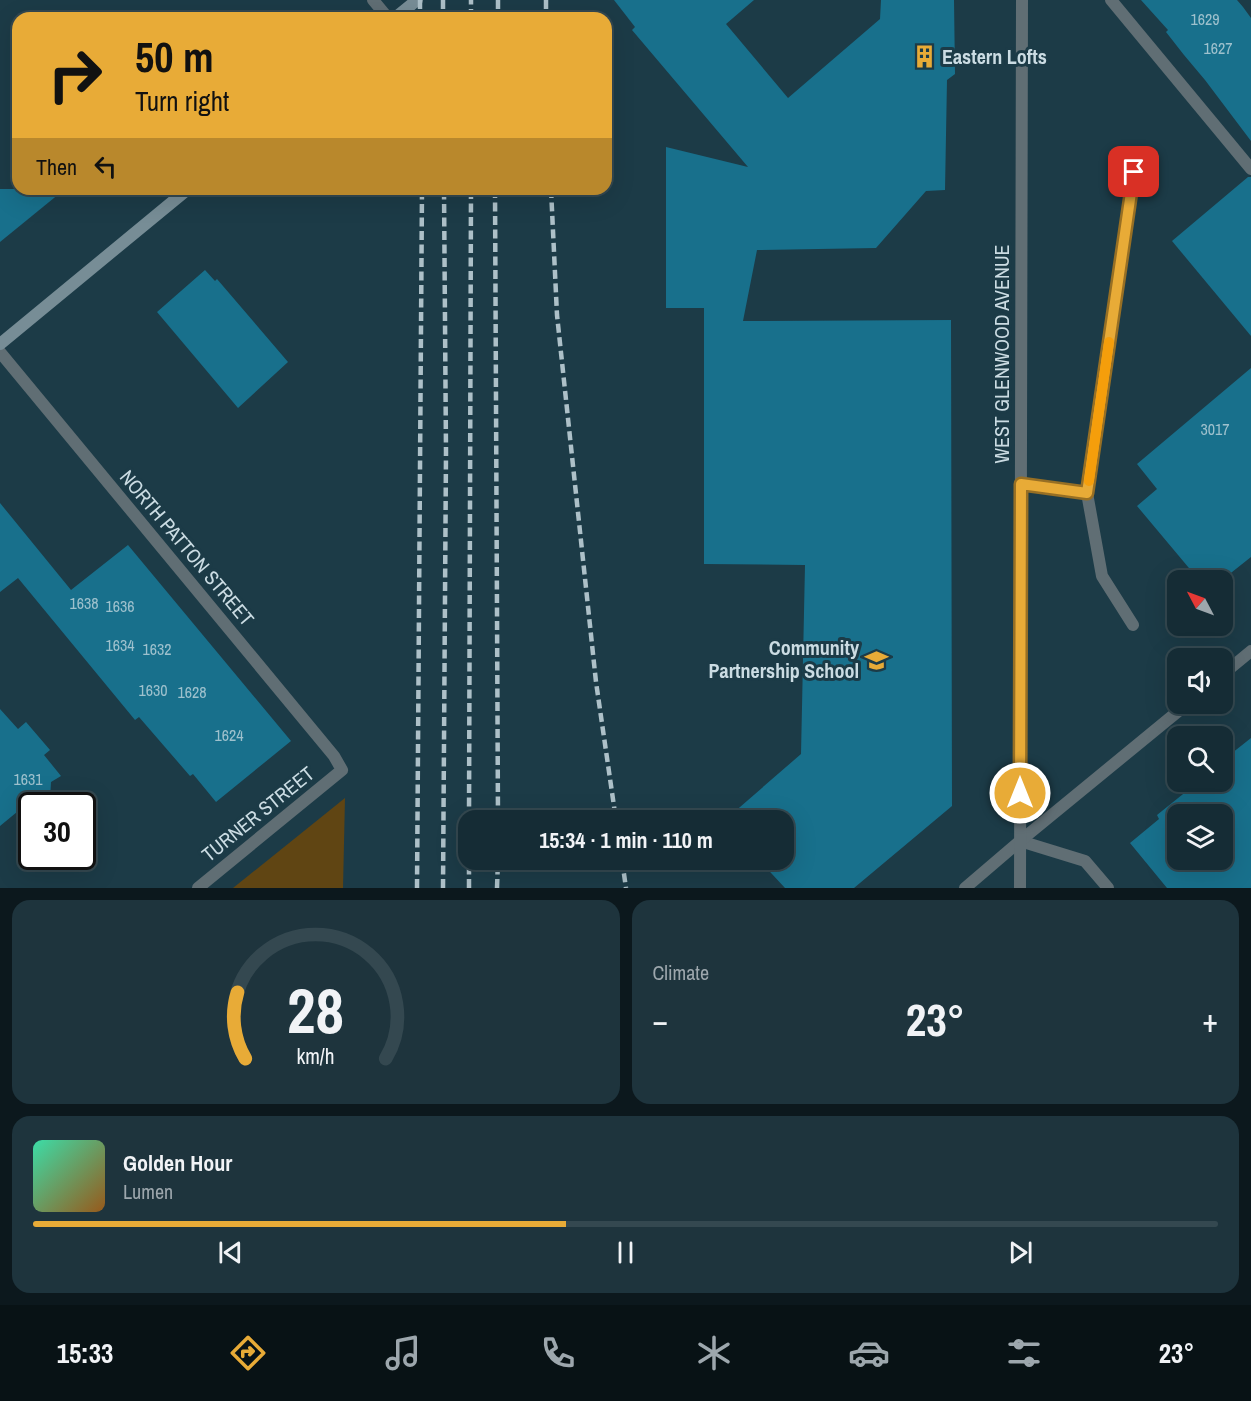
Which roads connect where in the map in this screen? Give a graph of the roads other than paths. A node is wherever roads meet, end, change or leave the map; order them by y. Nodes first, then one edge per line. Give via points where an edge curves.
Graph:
1 (373, 0) edge
2 (1022, 0) edge
3 (1111, 0) edge
4 (383, 12) edge
5 (1251, 170) edge
6 (1134, 172) dead end
7 (181, 195) edge
8 (0, 344) edge
9 (0, 352) edge
10 (1021, 484) junction
11 (1087, 493) junction
12 (1133, 625) dead end
13 (1251, 651) edge
14 (1233, 666) edge
15 (1176, 714) edge
16 (342, 770) joint
17 (1020, 841) junction
18 (198, 888) edge
19 (965, 888) edge
20 (1020, 888) edge
21 (1108, 888) edge

1 - 4 street
2 - 10 street, WEST GLENWOOD AVENUE
3 - 5 street
6 - 11 street
7 - 8 street
9 - 16 street, NORTH PATTON STREET
10 - 11 street
10 - 17 street, WEST GLENWOOD AVENUE
11 - 12 street via 1102,576
13 - 14 street
15 - 17 street
16 - 18 street, TURNER STREET
17 - 19 street
17 - 20 street, WEST GLENWOOD AVENUE
17 - 21 street via 1085,861

